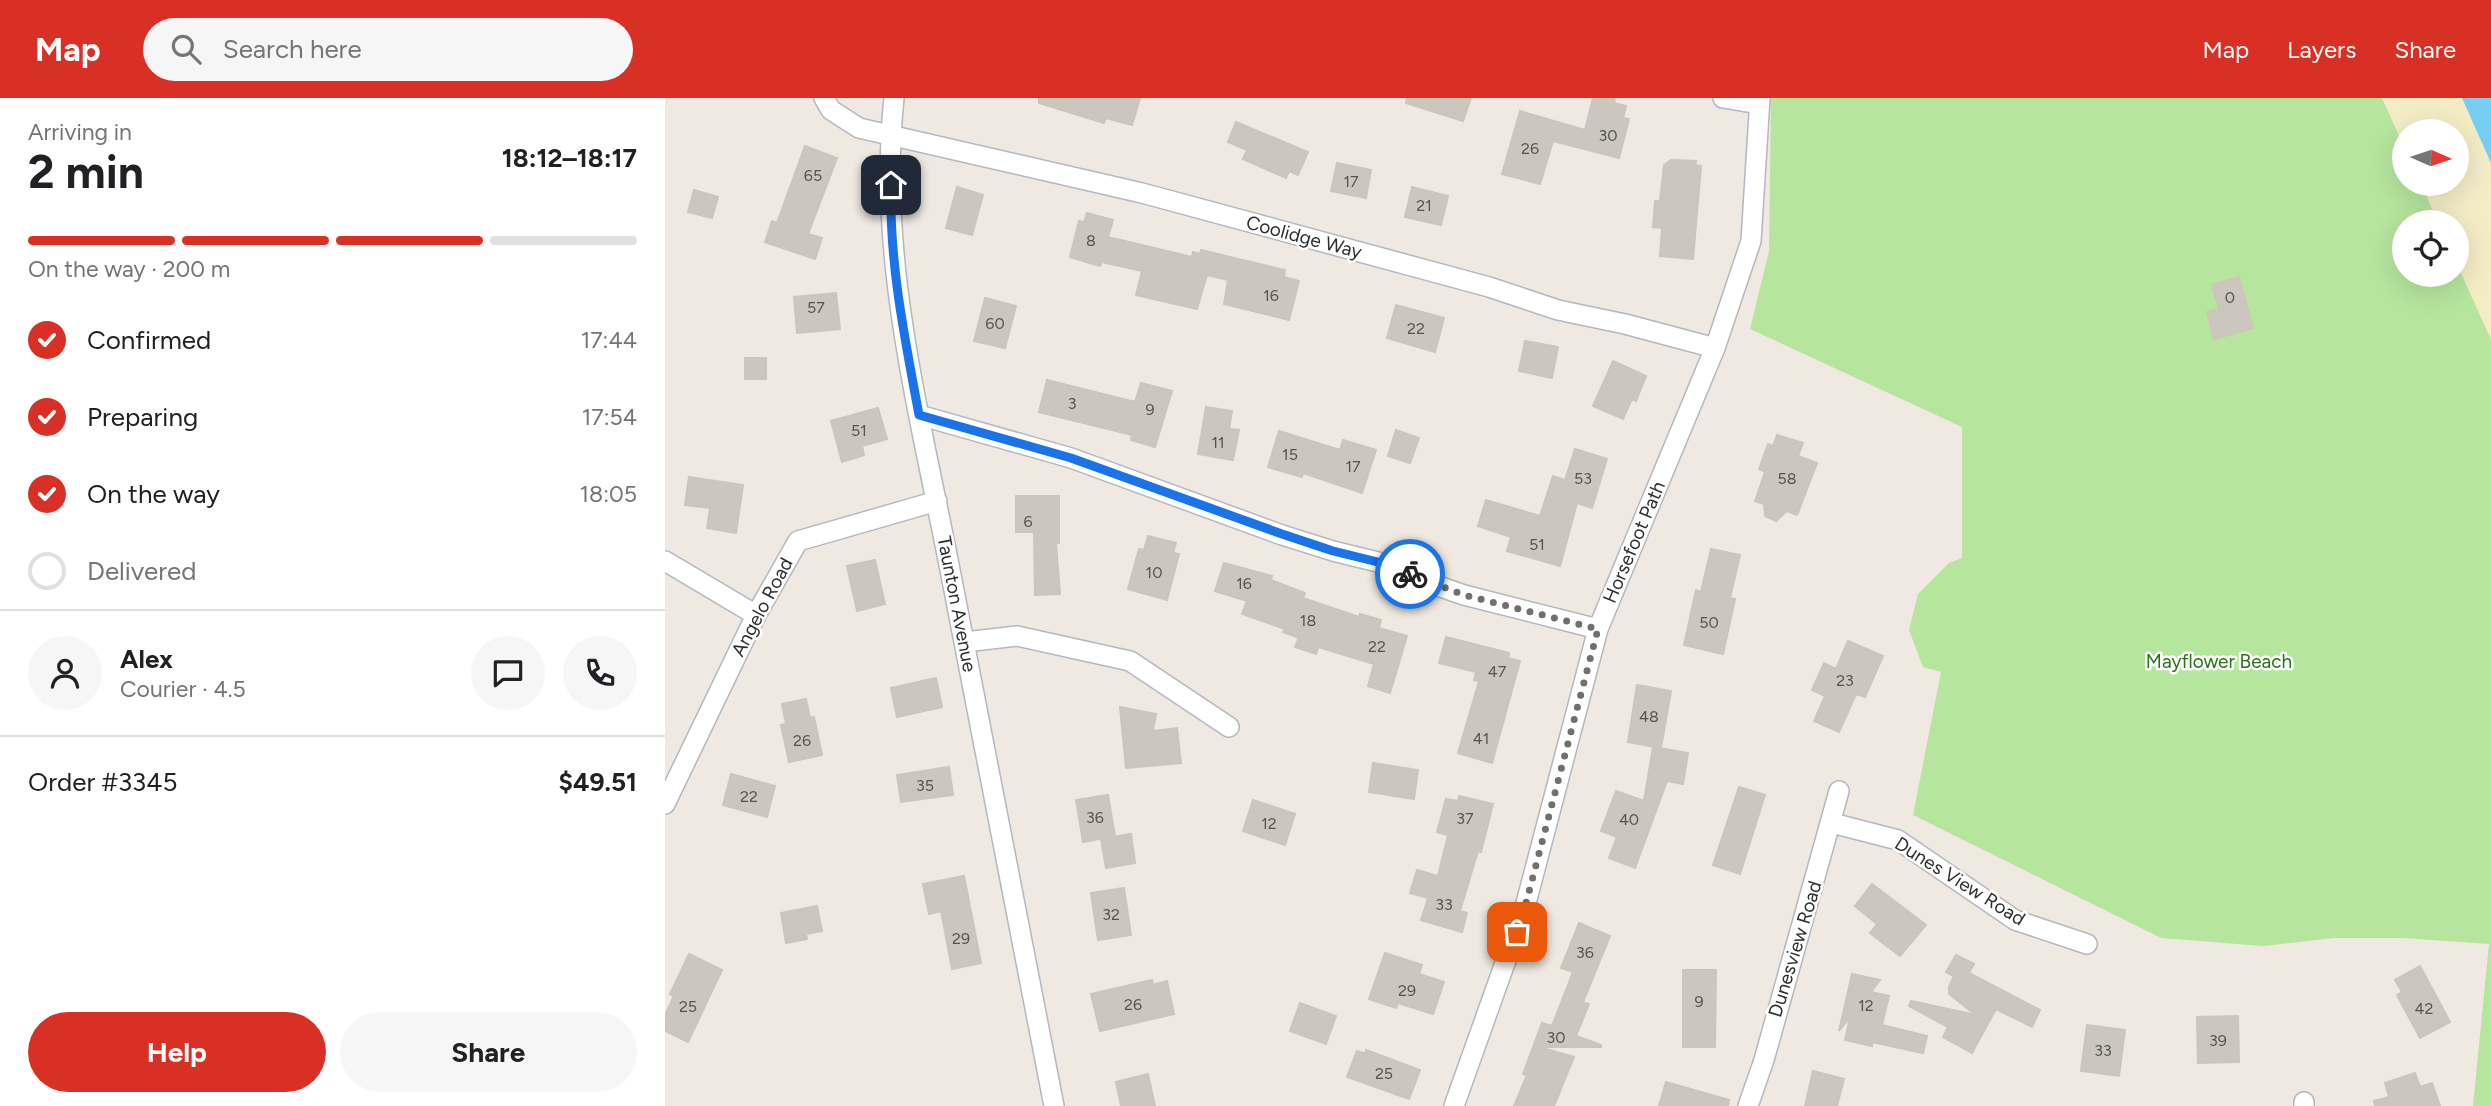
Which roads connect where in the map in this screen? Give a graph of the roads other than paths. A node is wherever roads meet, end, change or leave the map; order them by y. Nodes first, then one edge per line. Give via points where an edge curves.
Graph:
1 (824, 98) edge
2 (894, 98) edge
3 (1723, 98) edge
4 (1760, 101) edge
5 (891, 135) junction
6 (1715, 348) junction
7 (919, 415) junction
8 (937, 501) junction
9 (665, 561) edge
10 (756, 615) junction
11 (1598, 629) junction
12 (965, 642) junction
13 (1229, 727) dead end
14 (1839, 791) dead end
15 (665, 804) edge
16 (1832, 823) junction
17 (2087, 944) dead end
18 (1054, 1106) edge
19 (1454, 1106) edge
20 (1748, 1106) edge

1 - 5 street, Coolidge Way via 831,110 859,128
2 - 5 street, Taunton Avenue
3 - 4 street
4 - 6 street, Horsefoot Path via 1751,241
5 - 6 street, Coolidge Way via 1142,193 1558,310
5 - 7 street, Taunton Avenue via 895,281
6 - 11 street, Horsefoot Path
7 - 8 street, Taunton Avenue
7 - 11 street via 1071,458 1282,534 1386,564 1464,595
8 - 10 street, Angelo Road via 798,541
8 - 12 street, Taunton Avenue
9 - 10 street
10 - 15 street, Angelo Road
11 - 19 street, Horsefoot Path via 1525,907
12 - 13 street via 1017,636 1130,661
12 - 18 street, Taunton Avenue
14 - 16 street, Dunesview Road
16 - 17 street, Dunes View Road via 1898,840 2015,920
16 - 20 street, Dunesview Road

